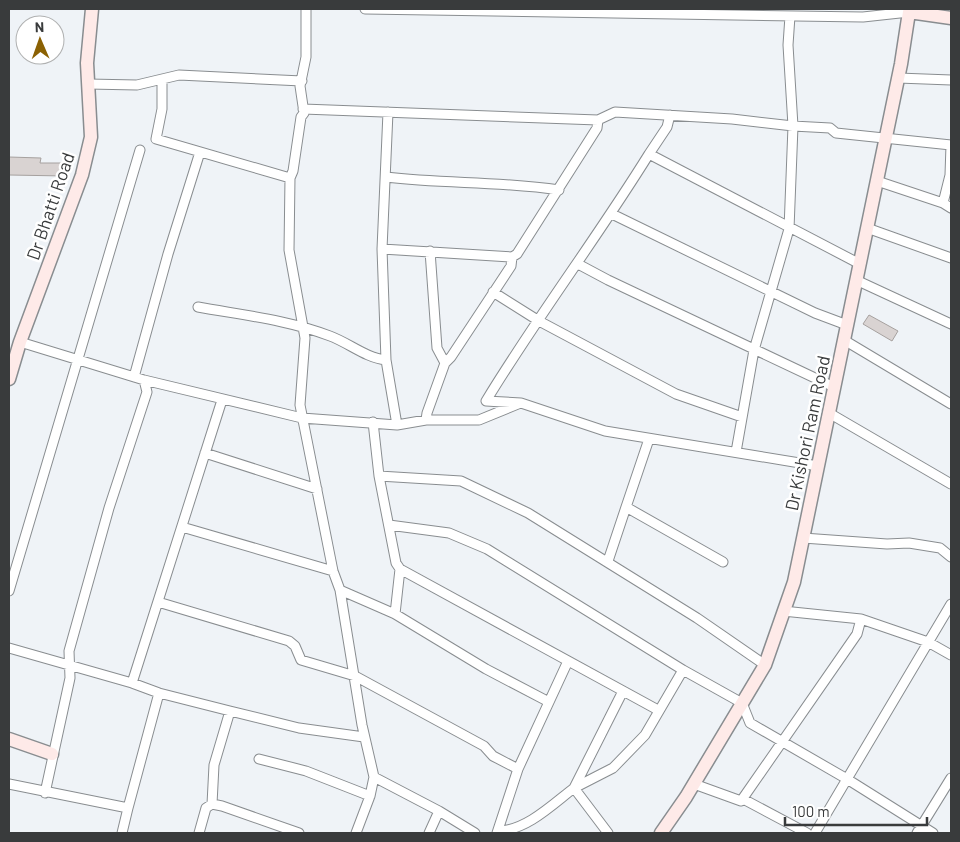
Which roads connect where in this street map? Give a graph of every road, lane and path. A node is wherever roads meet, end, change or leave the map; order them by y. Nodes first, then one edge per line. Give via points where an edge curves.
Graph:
1 (92, 9) edge
2 (306, 9) edge
3 (365, 9) edge
4 (909, 10) edge
5 (790, 16) junction
6 (951, 18) edge
7 (898, 78) junction
8 (162, 79) junction
9 (951, 80) edge
10 (302, 81) junction
11 (88, 84) junction
12 (303, 109) junction
13 (388, 112) junction
14 (670, 115) junction
15 (598, 120) junction
16 (793, 126) junction
17 (886, 137) junction
18 (951, 145) edge
19 (140, 150) dead end
20 (200, 152) junction
21 (649, 154) junction
22 (386, 177) junction
23 (290, 178) junction
24 (877, 181) junction
25 (559, 190) junction
26 (943, 203) junction
27 (951, 208) edge
28 (612, 214) junction
29 (867, 228) junction
30 (790, 229) junction
31 (382, 249) junction
32 (430, 251) junction
33 (512, 256) junction
34 (951, 258) edge
35 (578, 264) junction
36 (860, 264) junction
37 (856, 280) junction
38 (772, 291) junction
39 (493, 292) junction
40 (198, 307) dead end
41 (539, 321) junction
42 (951, 324) edge
43 (847, 325) junction
44 (302, 328) junction
45 (844, 340) junction
46 (20, 342) junction
47 (754, 350) junction
48 (386, 360) junction
49 (76, 361) junction
50 (445, 363) junction
51 (134, 377) junction
52 (9, 379) edge
53 (144, 380) junction
54 (834, 387) junction
55 (222, 400) junction
56 (520, 403) junction
57 (951, 404) edge
58 (829, 413) junction
59 (742, 417) junction
60 (302, 418) junction
61 (426, 420) junction
62 (373, 422) junction
63 (397, 425) junction
64 (649, 439) junction
65 (736, 452) junction
66 (206, 453) junction
67 (818, 466) junction
68 (379, 476) junction
69 (951, 484) edge
70 (317, 489) junction
71 (626, 507) junction
72 (390, 525) junction
73 (182, 527) junction
74 (803, 538) junction
75 (951, 557) edge
76 (608, 561) junction
77 (723, 562) dead end
78 (400, 569) junction
79 (333, 571) junction
80 (9, 590) edge
81 (340, 590) junction
82 (158, 602) junction
83 (951, 604) edge
84 (784, 611) junction
85 (395, 614) junction
86 (861, 619) junction
87 (928, 642) junction
88 (9, 648) edge
89 (951, 655) edge
90 (568, 661) junction
91 (765, 665) junction
92 (69, 666) junction
93 (683, 670) junction
94 (355, 676) junction
95 (132, 683) junction
96 (623, 691) junction
97 (159, 693) junction
98 (549, 702) junction
99 (742, 703) junction
100 (658, 710) junction
101 (230, 711) junction
102 (364, 737) junction
103 (9, 738) edge
104 (782, 742) junction
105 (52, 754) junction
106 (259, 759) dead end
107 (518, 769) junction
108 (374, 777) junction
109 (951, 778) edge
110 (847, 779) junction
111 (9, 784) edge
112 (694, 784) junction
113 (574, 788) junction
114 (45, 793) junction
115 (370, 796) junction
116 (741, 801) junction
117 (212, 804) junction
118 (128, 808) junction
119 (439, 811) junction
120 (920, 829) edge
121 (278, 830) edge
122 (498, 832) edge
123 (122, 833) edge
124 (199, 833) edge
125 (299, 833) edge
126 (356, 833) edge
127 (429, 833) edge
128 (475, 833) edge
129 (608, 833) edge
130 (661, 833) edge
131 (807, 833) edge
132 (815, 833) edge
133 (932, 833) edge

1 - 11 street, Dr Bhatti Road
2 - 10 street via 306,57
3 - 5 street
4 - 5 street via 863,17
4 - 6 street
4 - 7 street, Dr Kishori Ram Road
5 - 16 street via 788,45
7 - 9 street
7 - 17 street, Dr Kishori Ram Road
8 - 10 street via 179,76
8 - 11 street via 137,85
8 - 20 street via 162,109 156,139
10 - 12 street
11 - 46 street, Dr Bhatti Road via 91,137 82,174
12 - 13 street
12 - 23 street
13 - 15 street
13 - 22 street
14 - 15 street via 615,112
14 - 16 street via 732,118
14 - 21 street via 667,127
15 - 25 street via 597,128
16 - 17 street
16 - 30 street
17 - 18 street
17 - 24 street, Dr Kishori Ram Road
18 - 26 street via 950,174
19 - 49 street
20 - 23 street
20 - 51 street
21 - 28 street
21 - 30 street
22 - 25 street via 518,184
22 - 31 street
23 - 44 street via 289,250
24 - 26 street
24 - 29 street, Dr Kishori Ram Road
25 - 33 street via 517,254
26 - 27 street
28 - 35 street
28 - 38 street
29 - 34 street
29 - 36 street, Dr Kishori Ram Road
30 - 36 street
30 - 38 street
31 - 32 street
31 - 48 street
32 - 33 street
32 - 50 street via 437,348
33 - 39 street via 511,266
35 - 41 street
35 - 47 street
36 - 37 street, Dr Kishori Ram Road
37 - 42 street
37 - 43 street, Dr Kishori Ram Road
38 - 43 street
38 - 47 street
39 - 41 street
39 - 50 street
40 - 44 street
41 - 56 street via 486,401
41 - 59 street via 676,394
43 - 45 street, Dr Kishori Ram Road
44 - 48 street
44 - 60 street via 305,338
45 - 54 street, Dr Kishori Ram Road
45 - 57 street
46 - 49 street
46 - 52 street, Dr Bhatti Road
47 - 54 street
47 - 59 street
48 - 63 street
49 - 51 street
49 - 80 street
50 - 61 street
51 - 53 street
53 - 55 street
53 - 92 street via 147,392 109,508 68,651
54 - 58 street, Dr Kishori Ram Road
55 - 60 street
55 - 66 street
56 - 61 street via 479,420
56 - 64 street via 606,431
58 - 67 street, Dr Kishori Ram Road
58 - 69 street
59 - 65 street
60 - 62 street
60 - 70 street
61 - 63 street
62 - 63 street
62 - 68 street
64 - 65 street
64 - 71 street
65 - 67 street
66 - 70 street
66 - 73 street
67 - 74 street, Dr Kishori Ram Road
68 - 72 street
68 - 76 street via 461,481 528,513
70 - 79 street
71 - 76 street
71 - 77 street
72 - 78 street via 396,563
72 - 93 street via 449,533 487,549
73 - 79 street
73 - 82 street
74 - 75 street via 909,543 940,548
74 - 84 street, Dr Kishori Ram Road
76 - 91 street
78 - 85 street
78 - 90 street
79 - 81 street
81 - 85 street
81 - 94 street
82 - 94 street via 274,635 295,646 301,660
82 - 95 street
83 - 87 street
84 - 86 street
84 - 91 street, Dr Kishori Ram Road
85 - 98 street via 486,670
86 - 87 street
86 - 104 street via 857,634
87 - 89 street
87 - 110 street
88 - 92 street
90 - 96 street
90 - 98 street
91 - 99 street, Dr Kishori Ram Road
92 - 95 street
92 - 105 street via 70,678
93 - 99 street
93 - 100 street
94 - 102 street
94 - 107 street via 484,746 493,756
95 - 97 street
96 - 100 street
96 - 113 street
97 - 101 street
97 - 118 street
98 - 107 street
99 - 104 street via 750,722
99 - 112 street, Dr Kishori Ram Road
100 - 113 street via 645,735 613,768
101 - 102 street via 299,728
101 - 117 street via 214,765
102 - 108 street
103 - 105 street
104 - 110 street
104 - 116 street
105 - 114 street
106 - 115 street via 306,771
107 - 122 street
108 - 115 street
108 - 119 street
109 - 120 street
110 - 120 street
110 - 132 street
111 - 114 street
112 - 116 street
112 - 130 street, Dr Kishori Ram Road
113 - 122 street via 526,822
113 - 129 street
114 - 118 street
115 - 126 street
116 - 131 street via 745,800
117 - 121 street
117 - 124 street via 206,808
118 - 123 street
119 - 127 street
119 - 128 street
120 - 133 street
121 - 125 street

